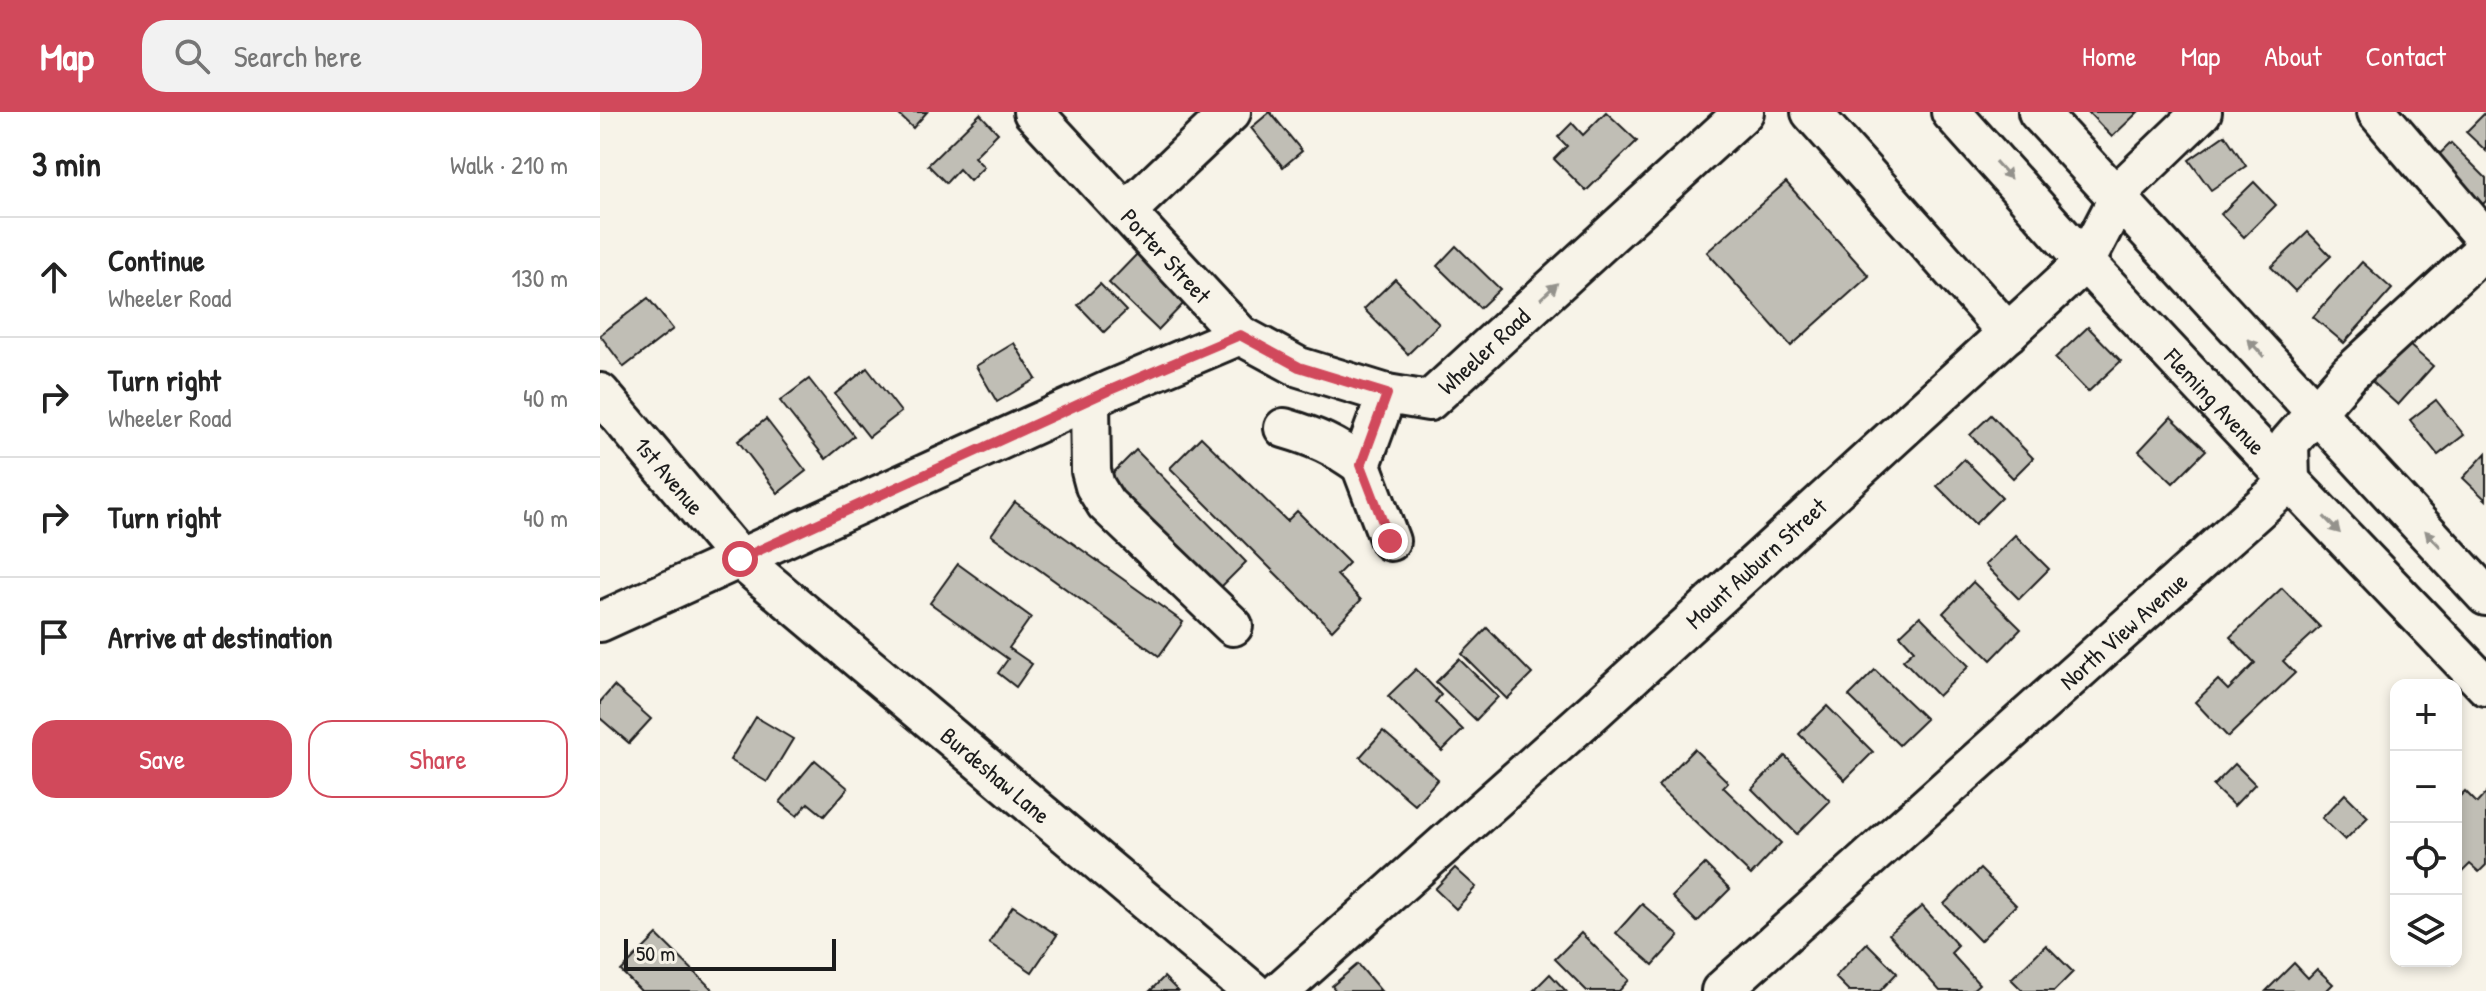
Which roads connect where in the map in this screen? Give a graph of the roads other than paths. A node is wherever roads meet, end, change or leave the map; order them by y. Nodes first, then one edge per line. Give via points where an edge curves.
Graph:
1 (1033, 112) edge
2 (1231, 112) edge
3 (1744, 112) edge
4 (1811, 112) edge
5 (1951, 112) edge
6 (2038, 112) edge
7 (2202, 112) edge
8 (2377, 112) edge
9 (2119, 198) junction
10 (1127, 211) junction
11 (2486, 240) edge
12 (2486, 248) edge
13 (2085, 262) junction
14 (2008, 333) junction
15 (1240, 335) junction
16 (600, 393) edge
17 (1387, 394) junction
18 (1090, 400) junction
19 (2315, 413) junction
20 (1284, 428) dead end
21 (1361, 465) junction
22 (2290, 481) junction
23 (1390, 541) dead end
24 (740, 559) junction
25 (2486, 596) edge
26 (600, 622) edge
27 (1233, 626) dead end
28 (2480, 668) edge
29 (1252, 991) edge
30 (1280, 991) edge
31 (1721, 991) edge

1 - 10 street
2 - 10 street, Porter Street
17 -> 3 street, Wheeler Road via 1429,401
4 - 14 street
5 -> 13 street, Fleming Avenue
6 - 9 street
7 - 9 street, Mount Auburn Street via 2124,187
8 - 11 street
9 - 13 street, Mount Auburn Street
19 -> 9 street
10 - 15 street, Porter Street
12 - 19 street via 2349,374
13 - 14 street, Mount Auburn Street
13 - 22 street, Fleming Avenue
14 - 30 street, Mount Auburn Street
15 - 17 street, Wheeler Road via 1299,367
15 - 18 street
16 - 24 street, 1st Avenue
17 - 21 street
18 - 24 street
18 - 27 street via 1091,471 1106,504
19 - 22 street via 2289,443
25 -> 19 street
20 - 21 street via 1335,446
21 - 23 street
22 -> 28 street, Fleming Avenue
22 - 31 street, North View Avenue
24 - 26 street
24 - 29 street, Burdeshaw Lane

